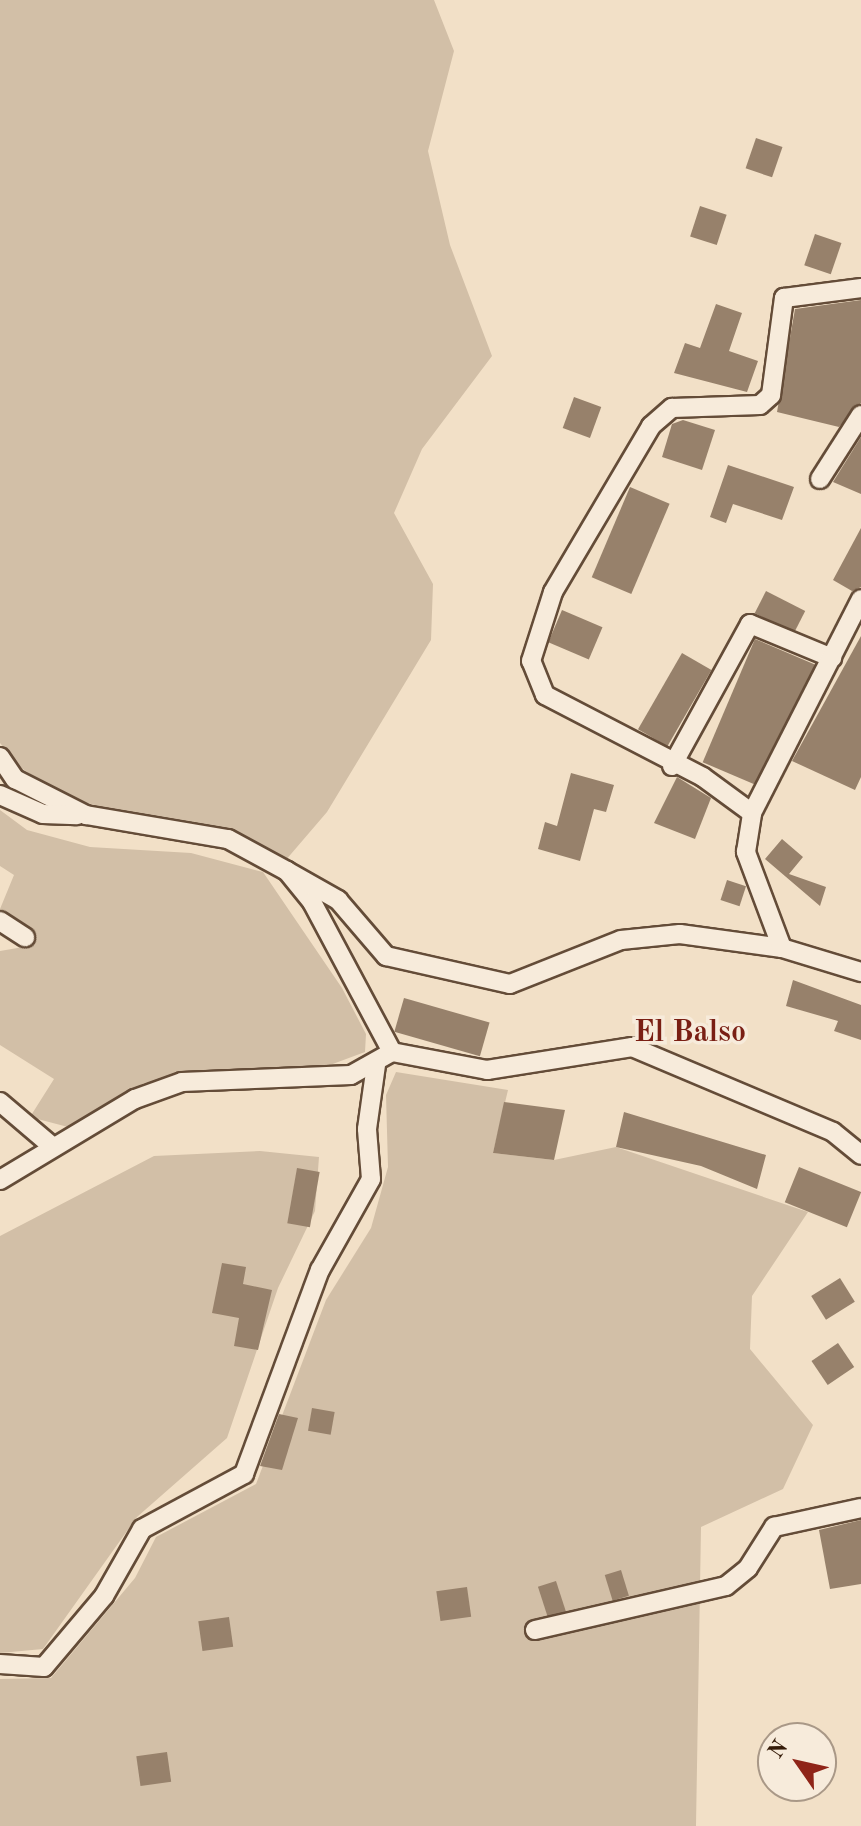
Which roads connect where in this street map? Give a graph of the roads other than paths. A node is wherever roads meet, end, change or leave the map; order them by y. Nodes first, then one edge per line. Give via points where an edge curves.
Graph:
1 (861, 288) edge
2 (861, 415) edge
3 (820, 479) dead end
4 (861, 599) edge
5 (853, 632) edge
6 (832, 658) junction
7 (0, 757) edge
8 (672, 766) junction
9 (0, 795) edge
10 (752, 813) junction
11 (86, 815) junction
12 (287, 871) junction
13 (0, 921) edge
14 (25, 937) dead end
15 (782, 948) junction
16 (861, 972) edge
17 (392, 1052) junction
18 (376, 1065) junction
19 (0, 1102) edge
20 (53, 1147) junction
21 (861, 1155) edge
22 (0, 1180) edge
23 (861, 1508) edge
24 (535, 1630) dead end
25 (0, 1664) edge

1 - 8 street via 784,298 771,395 760,405 672,408 651,426 553,592 531,661 533,680 545,695
2 - 3 street
4 - 5 street
5 - 6 street
6 - 8 street via 750,624
6 - 10 street
7 - 11 street via 15,779
8 - 10 street via 703,777
9 - 11 street via 43,814
10 - 15 street via 746,852
11 - 12 street via 228,839
12 - 15 street via 338,900 386,956 510,984 621,940 680,934
12 - 17 street via 312,902
13 - 14 street
15 - 16 street
17 - 18 street
17 - 21 street via 487,1070 632,1047 833,1132
18 - 20 street via 351,1075 182,1082 135,1099
18 - 25 street via 367,1129 371,1179 320,1270 244,1474 142,1529 104,1596 44,1667
19 - 20 street
20 - 22 street
23 - 24 street via 774,1527 748,1568 726,1586

